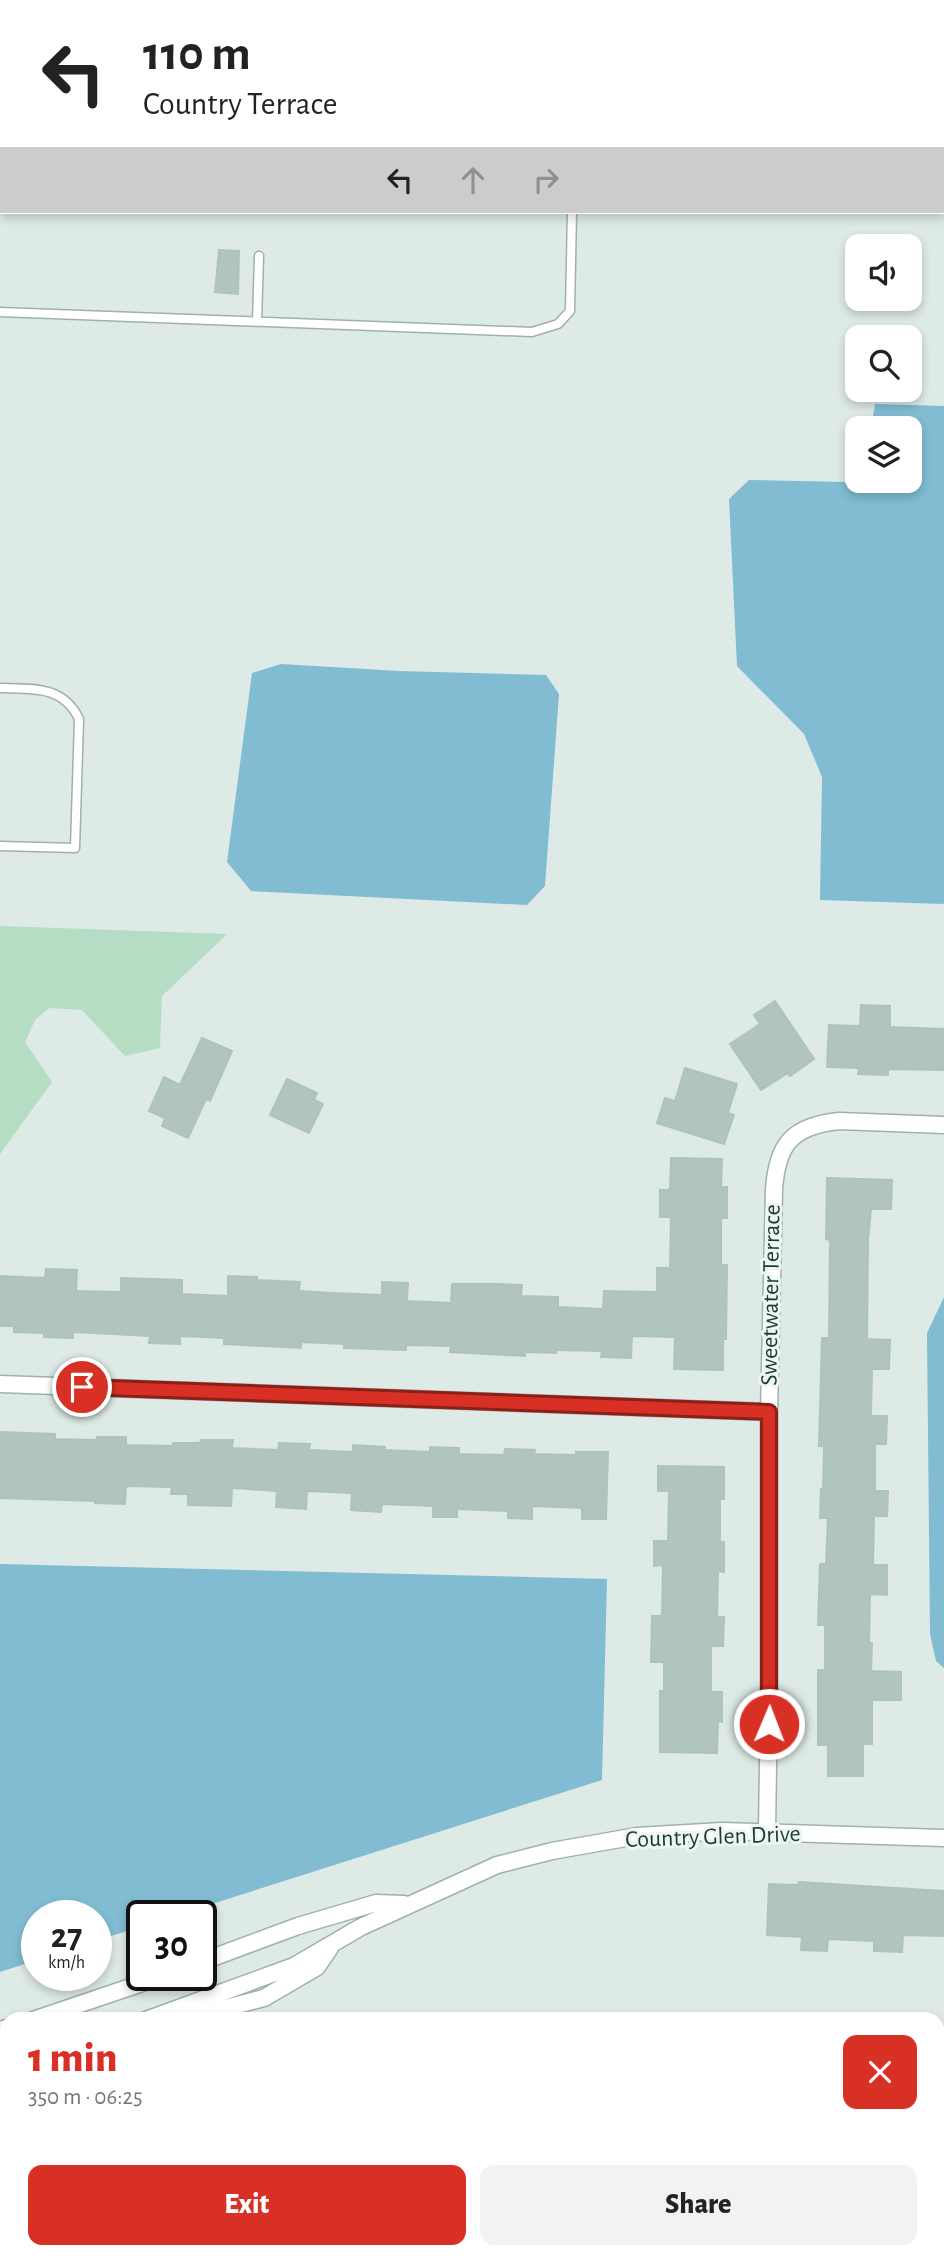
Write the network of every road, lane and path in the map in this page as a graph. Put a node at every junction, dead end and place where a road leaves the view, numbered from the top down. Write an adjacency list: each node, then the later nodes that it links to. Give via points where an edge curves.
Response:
1 (572, 214): 4 (lane, via 570,311 558,324 545,329)
2 (259, 256): 4 (lane)
3 (0, 312): 4 (lane)
4 (257, 322)
5 (0, 688): 6 (lane, via 41,689 62,697 73,705 79,719 75,848)
6 (0, 846)
7 (944, 1125): 9 (street, Sweetwater Terrace, via 821,1123 808,1127 782,1149 775,1170)
8 (0, 1384): 9 (street)
9 (769, 1412): 10 (street, Sweetwater Terrace)
10 (767, 1832): 11 (street, Country Glen Drive); 12 (street, Country Glen Drive, via 636,1836 552,1850 497,1865)
11 (944, 1838)
12 (410, 1905): 13 (street, Country Glen Drive, via 376,1903); 16 (street, Country Glen Drive, via 294,1966)
13 (217, 1956)
14 (126, 1989): 15 (street)
15 (57, 2012)
16 (166, 2012)

